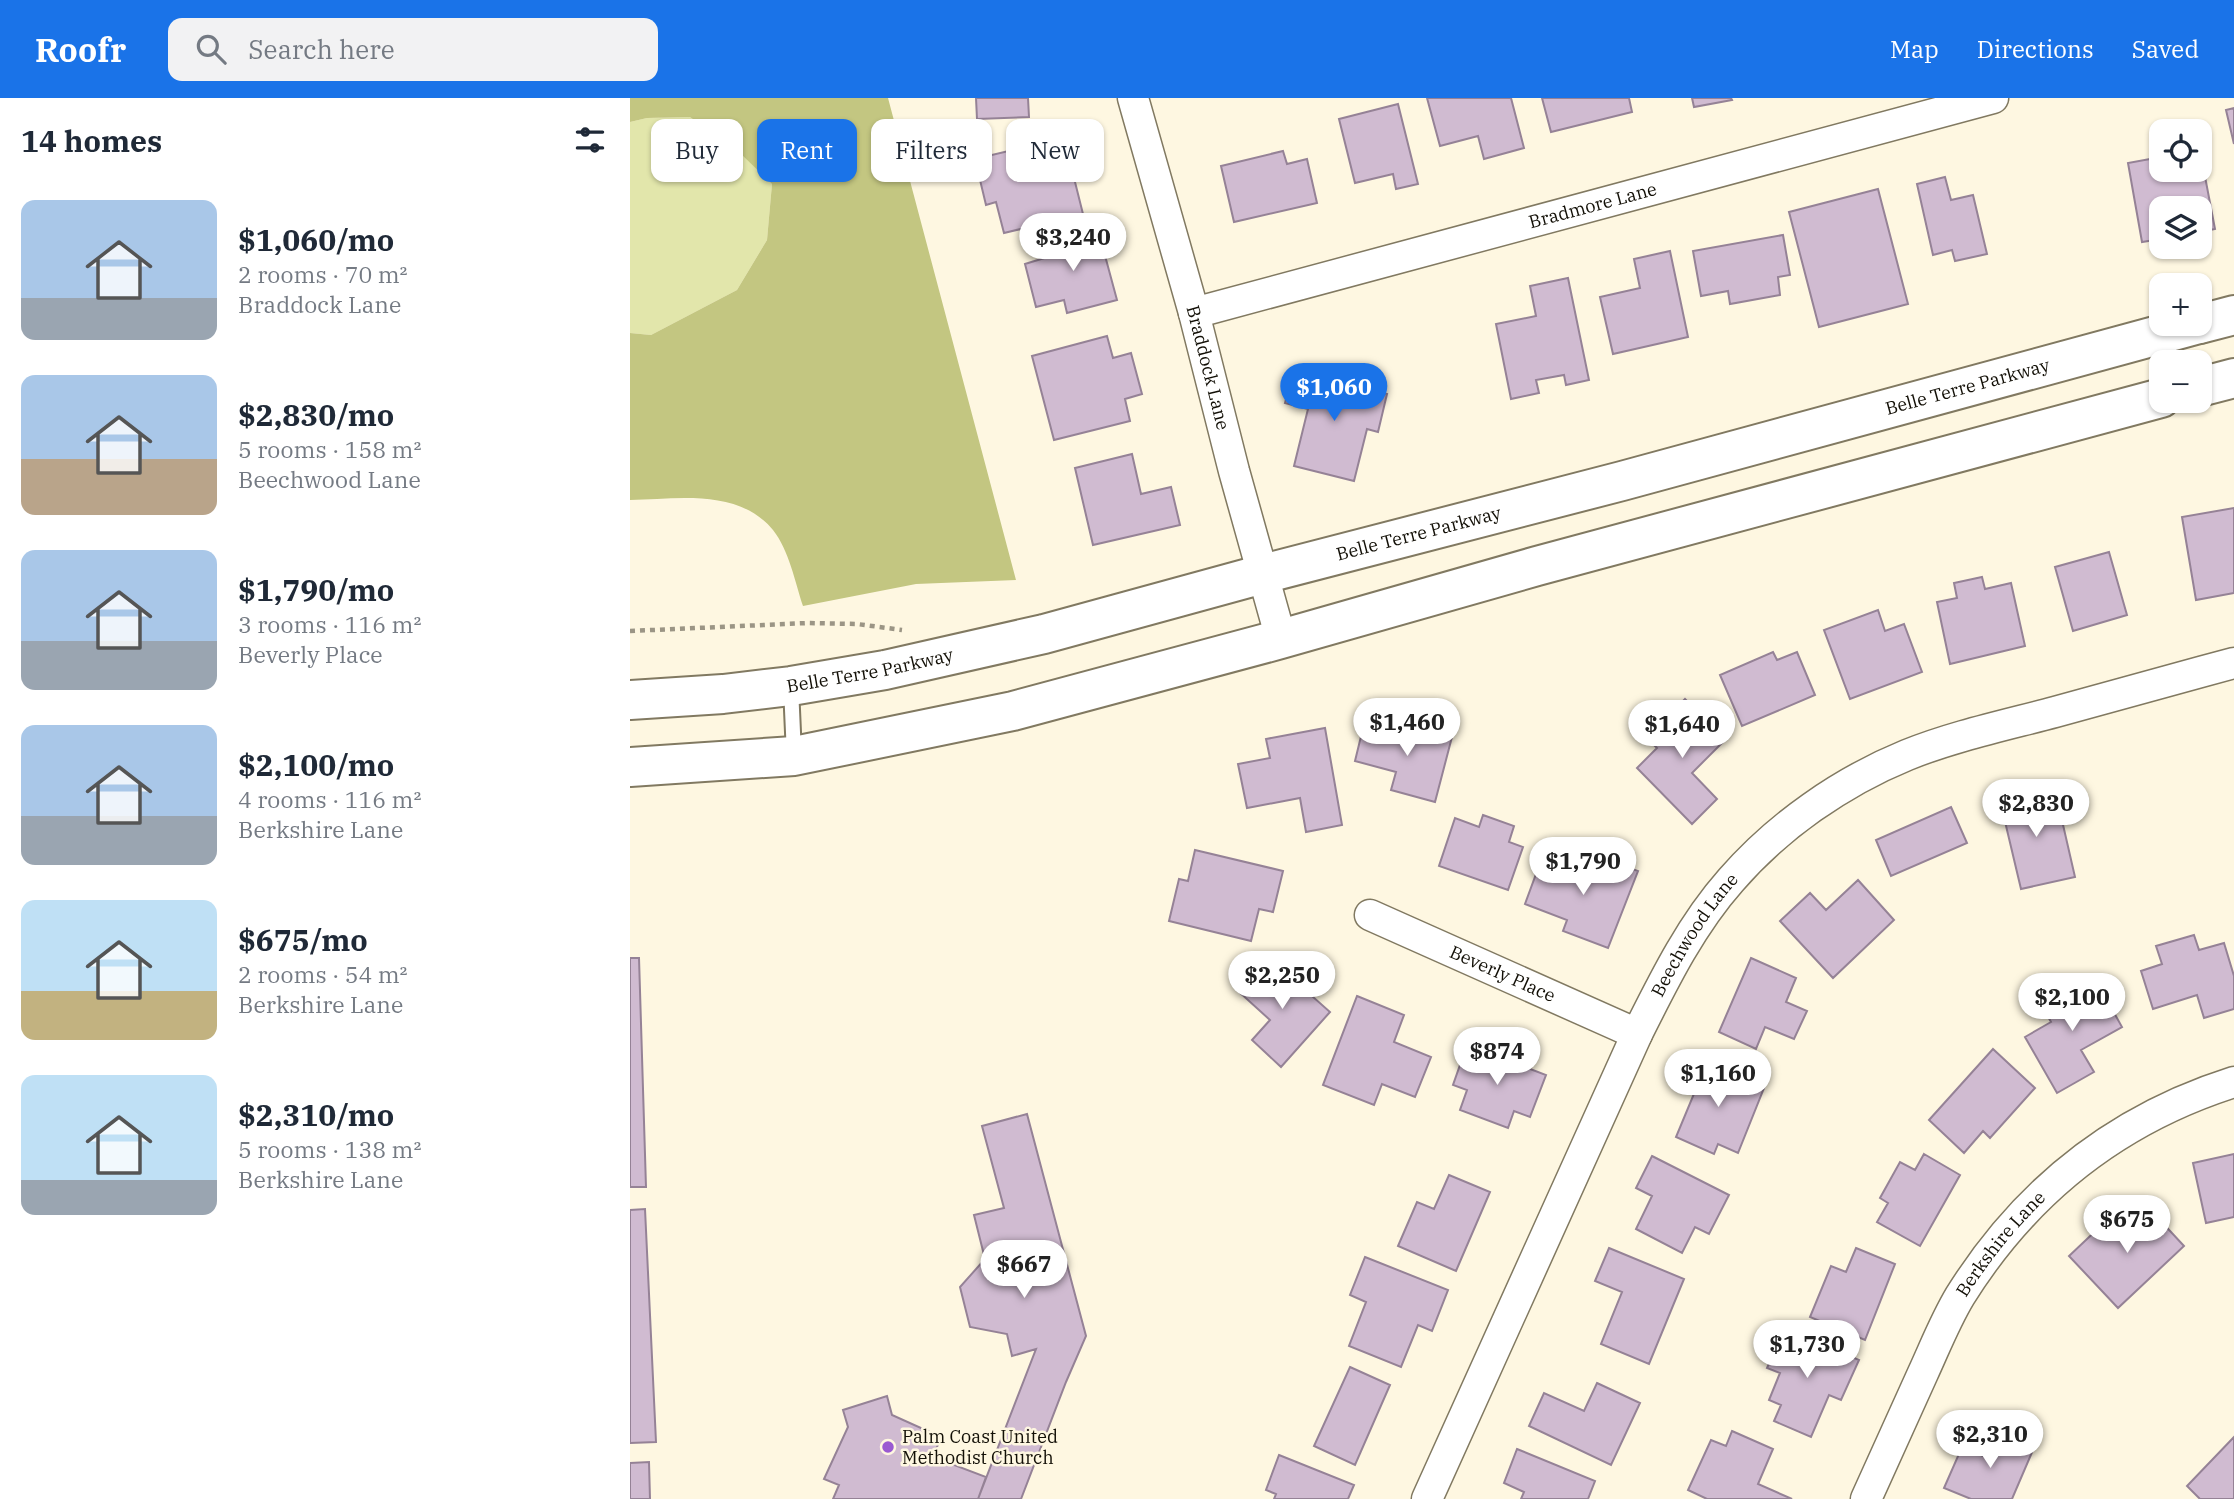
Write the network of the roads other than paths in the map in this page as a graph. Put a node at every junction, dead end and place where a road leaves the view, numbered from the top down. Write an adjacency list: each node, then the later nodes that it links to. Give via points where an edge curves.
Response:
1 (1133, 98): 3 (street, Braddock Lane)
2 (1993, 98): 3 (street, Bradmore Lane)
3 (1194, 313): 10 (street, Braddock Lane)
4 (2234, 314): 5 (main road, Belle Terre Parkway)
5 (2212, 320)
6 (2156, 336): 10 (main road, Belle Terre Parkway)
7 (2234, 378): 8 (main road)
8 (2212, 384)
9 (2149, 401): 11 (main road)
10 (1263, 574): 11 (street, Braddock Lane); 13 (main road, Belle Terre Parkway, via 1044,634)
11 (1281, 639): 15 (main road, via 1013,711)
12 (2234, 663): 18 (street, Beechwood Lane, via 1908,754 1822,800 1759,851 1709,906)
13 (791, 686): 14 (main road, Belle Terre Parkway); 15 (lane)
14 (639, 703)
15 (794, 755): 16 (main road)
16 (630, 768)
17 (1370, 915): 18 (street, Beverly Place)
18 (1637, 1034): 20 (street, Beechwood Lane)
19 (2234, 1082): 21 (street, Berkshire Lane, via 2173,1104 2109,1140 2051,1184 2020,1217 1959,1298)
20 (1427, 1499)
21 (1866, 1499)

